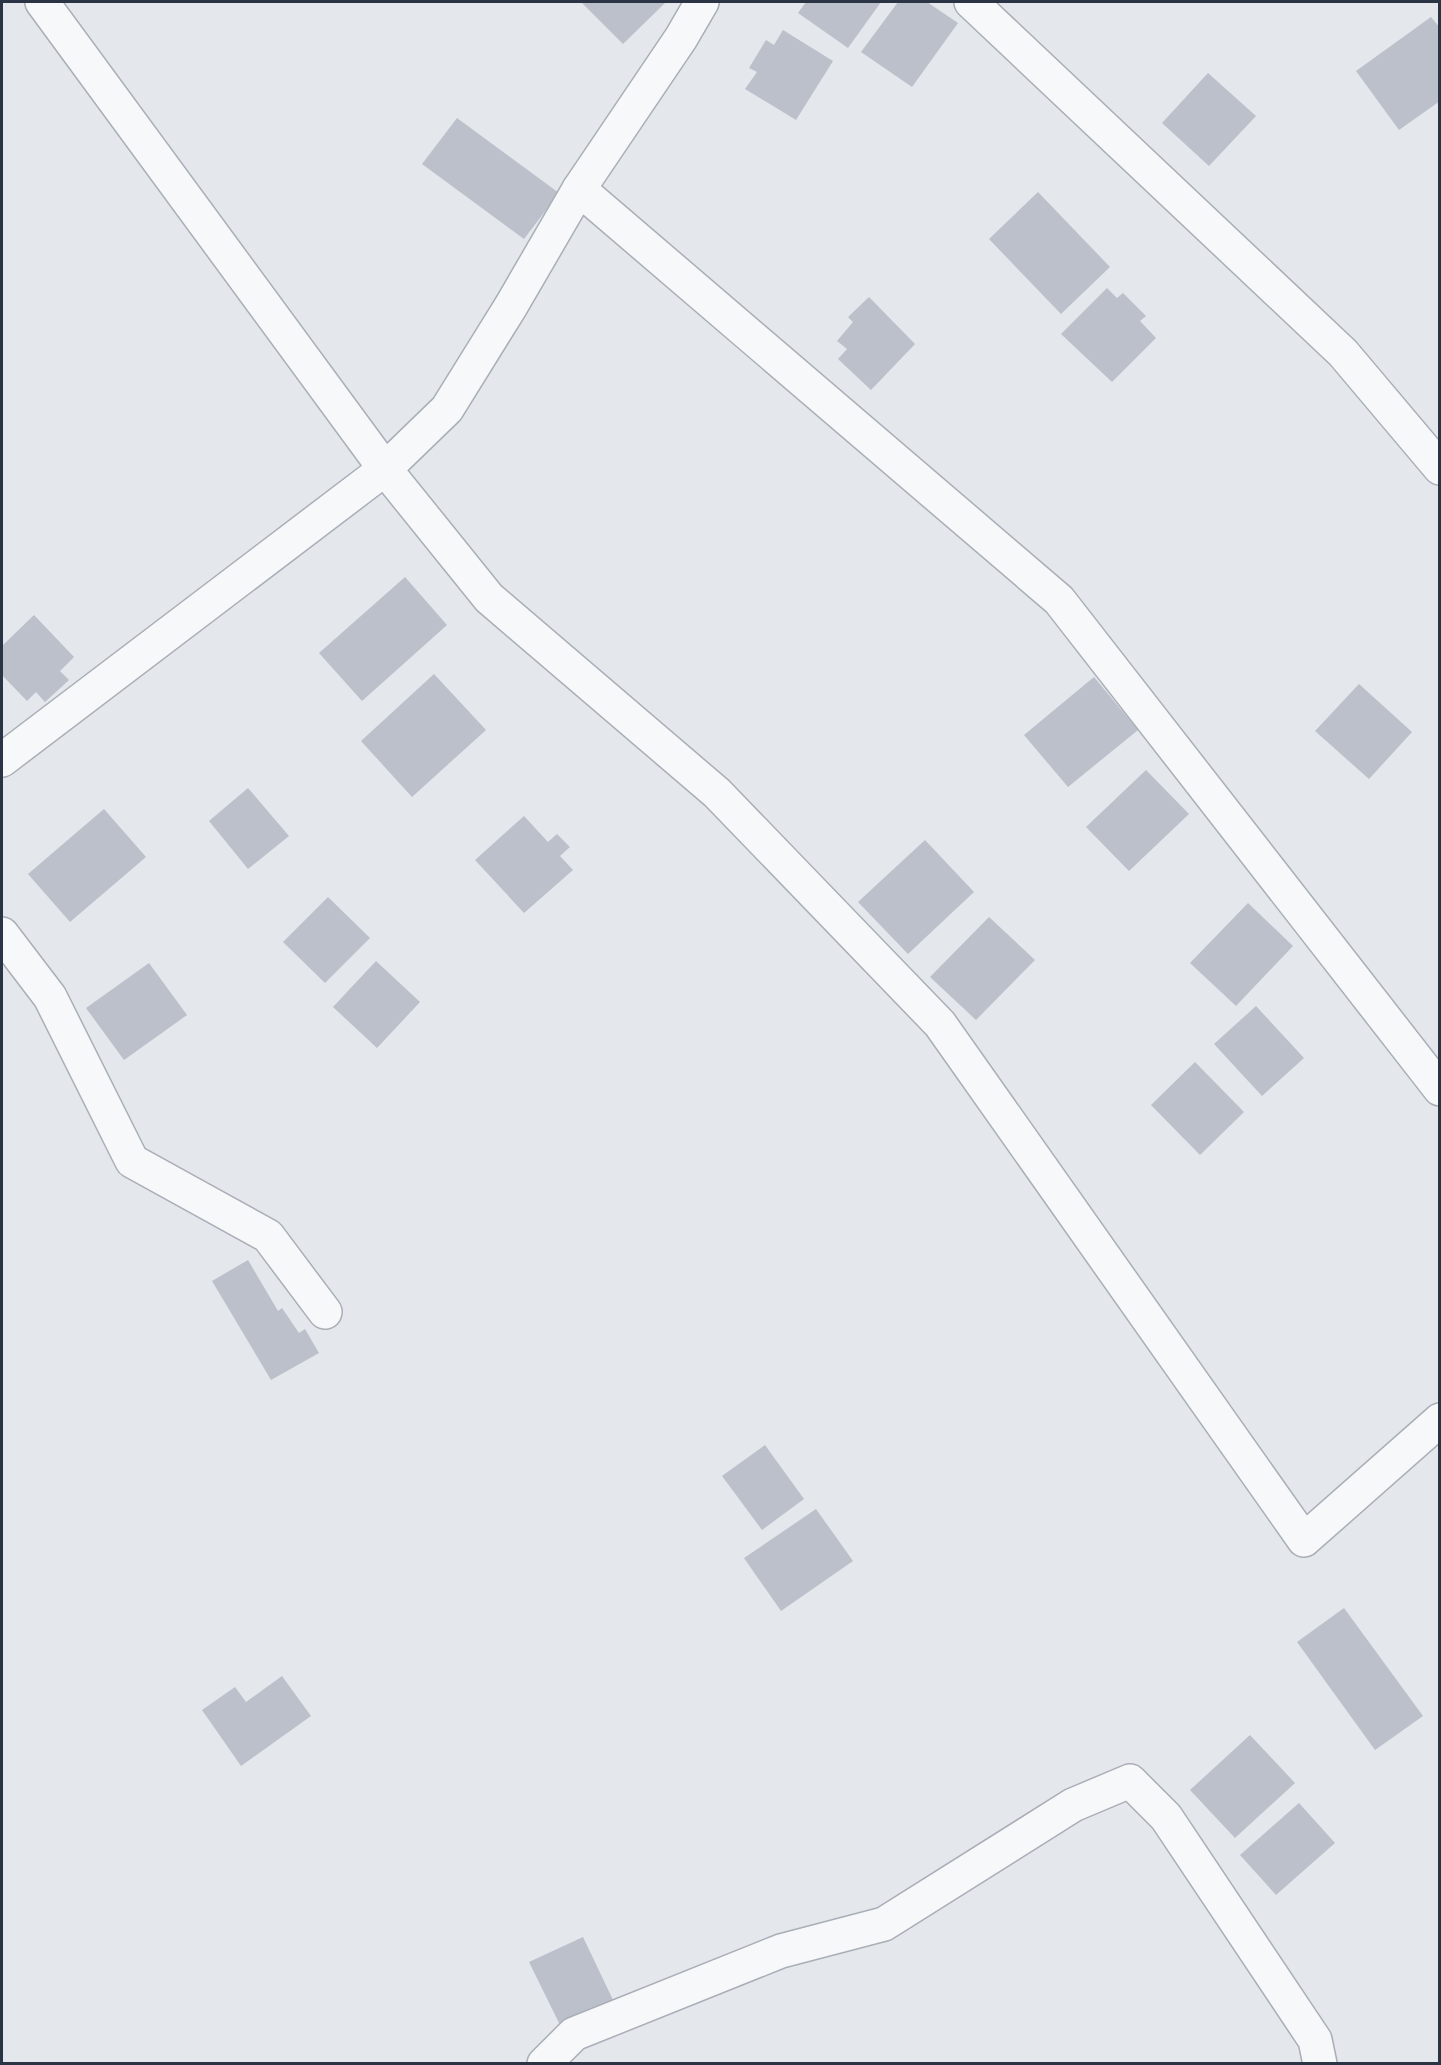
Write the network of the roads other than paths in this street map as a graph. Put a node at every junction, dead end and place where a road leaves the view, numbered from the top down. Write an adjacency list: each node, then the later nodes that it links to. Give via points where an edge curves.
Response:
1 (42, 2): 6 (street)
2 (702, 2): 4 (street)
3 (971, 2): 5 (street, via 1343,352)
4 (579, 189): 6 (street, via 447,409); 9 (street, via 1059,600)
5 (1440, 468)
6 (385, 469): 7 (street); 11 (street, via 489,598 717,793 940,1024 1304,1540)
7 (2, 760)
8 (2, 934): 10 (street, via 50,997 132,1161 268,1236)
9 (1440, 1089)
10 (325, 1312)
11 (1440, 1420)
12 (544, 2064): 13 (street, via 574,2034 781,1951 884,1924 1072,1805 1130,1781 1166,1817 1315,2040)
13 (1320, 2064)

